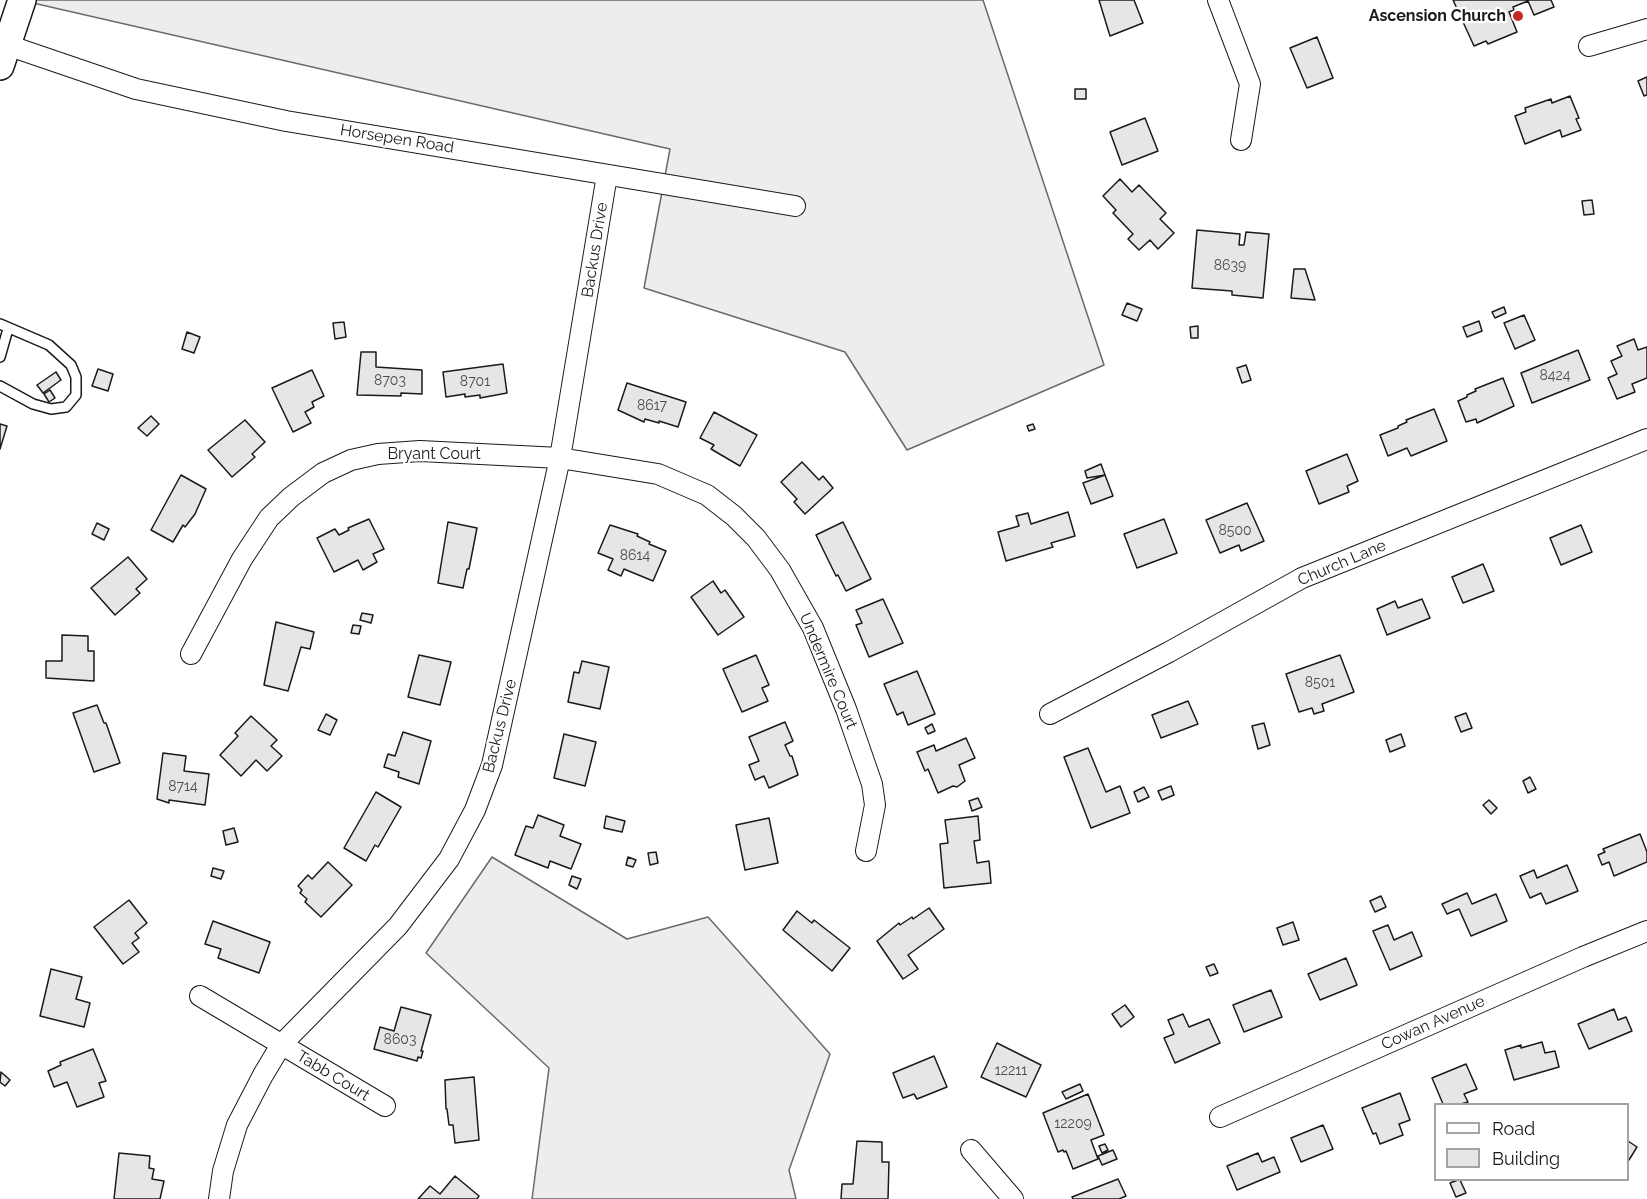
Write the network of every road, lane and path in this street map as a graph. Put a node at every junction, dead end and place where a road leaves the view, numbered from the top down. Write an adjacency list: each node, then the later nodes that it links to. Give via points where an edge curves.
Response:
1 (22, 0): 5 (street)
2 (1218, 0): 6 (street, via 1250,84)
3 (1647, 29): 4 (street)
4 (1589, 46)
5 (4, 55): 7 (street, Horsepen Road, via 286,122)
6 (1241, 140)
7 (607, 174): 8 (street, Horsepen Road); 13 (street, Backus Drive)
8 (795, 206)
9 (4, 326): 10 (lane); 11 (lane, via 49,345 71,365 76,395 66,407 51,409)
10 (0, 357)
11 (0, 386)
12 (1647, 439): 15 (street, Church Lane, via 1302,578)
13 (560, 458): 14 (street, Bryant Court, via 420,451 351,460 323,473 269,518); 16 (street, Undermire Court, via 658,474 682,483 707,495 756,538 780,570 813,628 846,709 876,805); 19 (street, Backus Drive, via 492,765 475,810 448,859 398,926)
14 (190, 654)
15 (1050, 714)
16 (866, 851)
17 (1647, 931): 21 (street, Cowan Avenue)
18 (200, 996): 19 (street, Tabb Court)
19 (281, 1045): 20 (street, Tabb Court); 23 (street, Backus Drive, via 237,1125)
20 (385, 1106)
21 (1220, 1117)
22 (971, 1150): 24 (street)
23 (219, 1199)
24 (1013, 1199)

